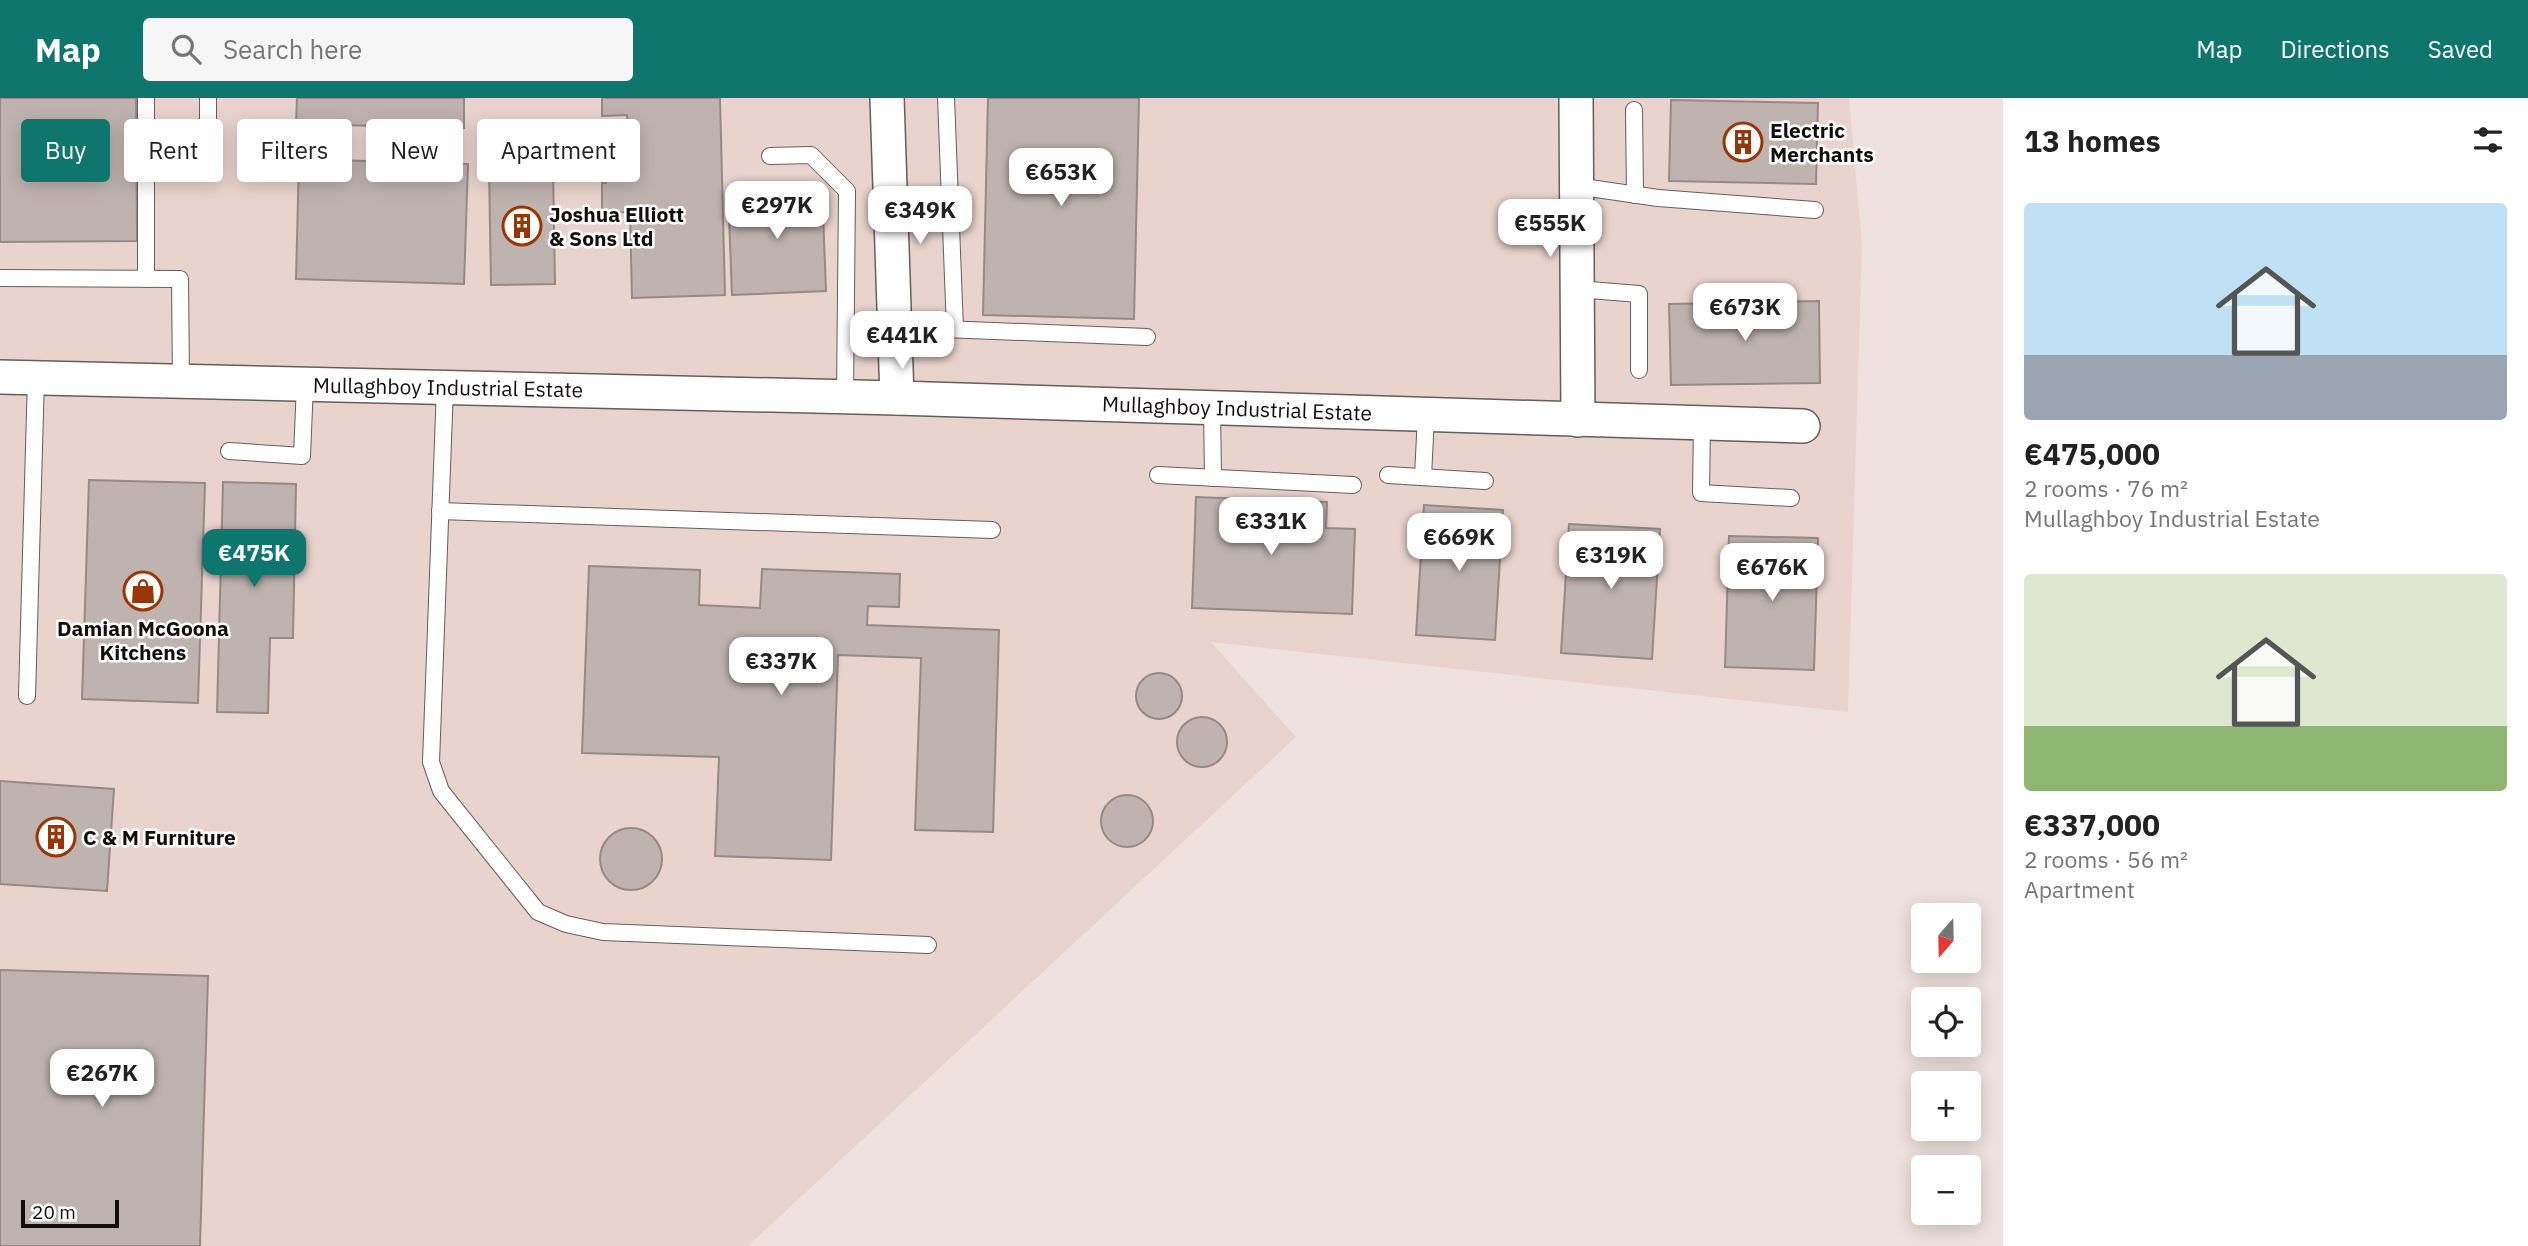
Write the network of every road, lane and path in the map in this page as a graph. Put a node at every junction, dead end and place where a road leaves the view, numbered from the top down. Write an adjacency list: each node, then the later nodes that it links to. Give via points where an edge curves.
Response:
1 (146, 98): 13 (lane)
2 (208, 98): 7 (lane)
3 (887, 98): 16 (street)
4 (946, 98): 15 (lane)
5 (1576, 98): 9 (street)
6 (1634, 110): 10 (lane)
7 (208, 118)
8 (770, 156): 24 (lane, via 811,155 847,191)
9 (1576, 186): 10 (lane); 14 (street)
10 (1635, 195): 11 (lane)
11 (1815, 210)
12 (0, 278): 13 (lane)
13 (146, 279): 21 (lane, via 180,279)
14 (1577, 289): 18 (lane, via 1639,294); 28 (street)
15 (955, 329): 16 (lane); 17 (lane)
16 (895, 333): 25 (street)
17 (1147, 337)
18 (1639, 370)
19 (0, 377): 20 (street, Mullaghboy Industrial Estate)
20 (36, 377): 21 (street, Mullaghboy Industrial Estate); 41 (lane)
21 (181, 381): 22 (street, Mullaghboy Industrial Estate)
22 (305, 384): 23 (street, Mullaghboy Industrial Estate); 31 (lane, via 302,456)
23 (445, 387): 24 (street, Mullaghboy Industrial Estate); 39 (lane)
24 (845, 397): 25 (street, Mullaghboy Industrial Estate)
25 (897, 398): 26 (street, Mullaghboy Industrial Estate)
26 (1212, 408): 27 (street, Mullaghboy Industrial Estate); 35 (lane)
27 (1426, 415): 28 (street, Mullaghboy Industrial Estate); 34 (lane)
28 (1578, 419): 29 (street, Mullaghboy Industrial Estate)
29 (1702, 424): 30 (street, Mullaghboy Industrial Estate); 38 (lane, via 1701,493)
30 (1802, 426)
31 (229, 451)
32 (1158, 475): 35 (lane)
33 (1388, 475): 34 (lane)
34 (1423, 477): 36 (lane)
35 (1213, 478): 37 (lane)
36 (1485, 481)
37 (1353, 485)
38 (1791, 498)
39 (440, 511): 40 (lane); 42 (lane, via 431,762 441,791 538,912 603,932)
40 (992, 530)
41 (27, 696)
42 (928, 945)

